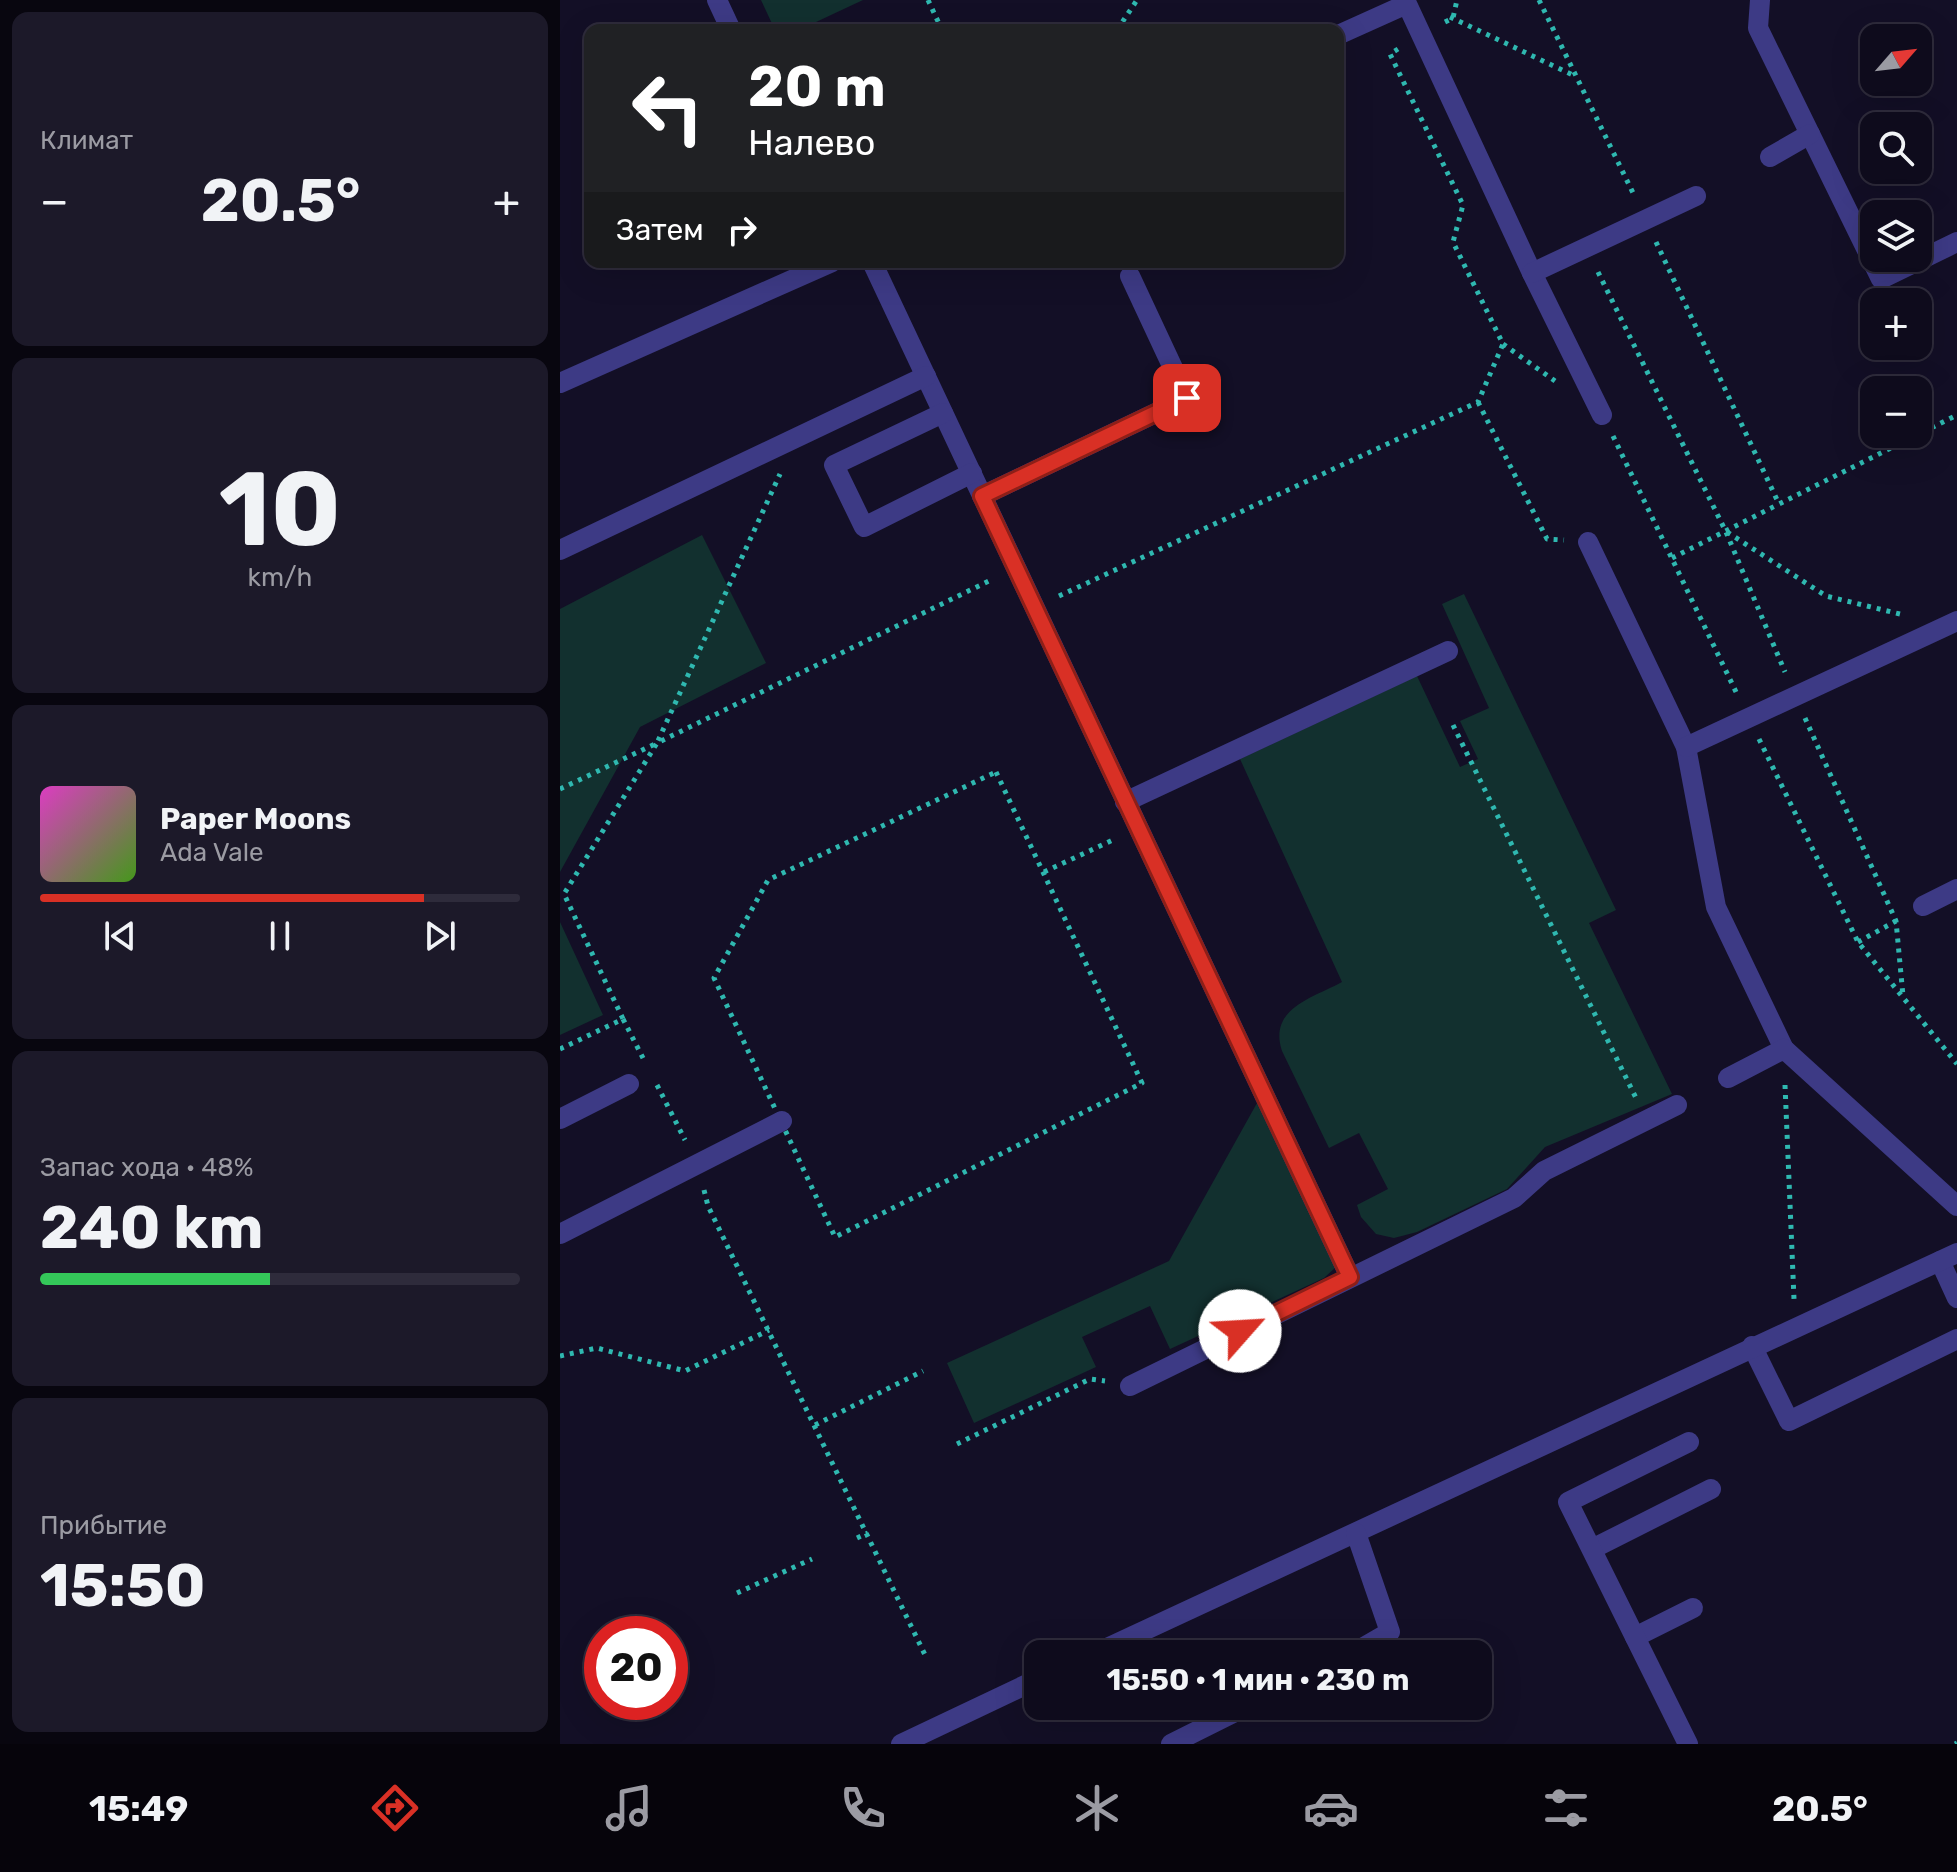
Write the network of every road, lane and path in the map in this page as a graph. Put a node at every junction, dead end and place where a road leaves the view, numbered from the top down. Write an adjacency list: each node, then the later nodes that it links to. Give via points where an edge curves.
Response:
1 (717, 0): 9 (lane)
2 (928, 0): 10 (path)
3 (1137, 0): 11 (path)
4 (1457, 0): 8 (path)
5 (1539, 0): 14 (path)
6 (1760, 0): 15 (lane, via 1758,28)
7 (1407, 4): 8 (path); 12 (lane); 13 (lane)
8 (1453, 18): 13 (path); 14 (path)
9 (728, 24)
10 (939, 24)
11 (1121, 24)
12 (1344, 32)
13 (1422, 35): 23 (lane); 27 (path, via 1390,54 1463,205 1453,242 1503,344)
14 (1576, 77): 18 (path)
15 (1810, 134): 16 (lane); 19 (lane, via 1881,279)
16 (1770, 157)
17 (1696, 196): 18 (lane)
18 (1646, 220): 20 (lane); 34 (path)
19 (1957, 242)
20 (1586, 248): 23 (lane); 35 (path)
21 (819, 268): 26 (lane)
22 (875, 268): 25 (lane)
23 (1532, 273): 29 (lane)
24 (1130, 276): 33 (lane, via 1187,398)
25 (926, 376): 28 (lane); 31 (lane)
26 (560, 383)
27 (1478, 402): 36 (path, via 1547,539); 40 (path)
28 (943, 413): 32 (lane); 32 (lane, via 834,465 864,527)
29 (1602, 415)
30 (1957, 415): 34 (path)
31 (797, 437): 37 (lane); 45 (path)
32 (972, 473): 33 (lane)
33 (982, 496): 39 (lane)
34 (1779, 504): 35 (path)
35 (1726, 532): 38 (path); 41 (path, via 1826,596); 43 (path)
36 (1588, 542): 46 (lane)
37 (560, 550)
38 (1672, 558)
39 (1016, 568): 45 (path); 48 (lane)
40 (1059, 596)
41 (1952, 624): 43 (lane)
42 (1448, 651): 48 (lane)
43 (1795, 696): 46 (lane); 53 (path)
44 (1453, 725): 63 (path)
45 (657, 743): 47 (path); 56 (path, via 564,894)
46 (1686, 747): 58 (lane, via 1716,907)
47 (560, 789)
48 (1125, 802): 49 (lane)
49 (1138, 828): 50 (path); 69 (lane)
50 (1044, 872): 64 (path, via 996,772 768,880 714,978); 64 (path, via 1142,1083 835,1237)
51 (1957, 889): 52 (lane)
52 (1923, 906): 53 (path)
53 (1896, 921): 54 (path); 55 (path)
54 (1858, 942)
55 (1903, 997)
56 (623, 1019): 57 (path); 65 (path)
57 (560, 1049)
58 (1784, 1049): 59 (lane); 66 (lane); 71 (path)
59 (1728, 1078)
60 (629, 1084): 62 (lane)
61 (1677, 1105): 63 (lane)
62 (560, 1119)
63 (1648, 1120): 69 (lane, via 1544,1171 1514,1198)
64 (782, 1121): 65 (lane)
65 (696, 1163): 67 (lane); 72 (path, via 708,1206)
66 (1957, 1206)
67 (560, 1234)
68 (1948, 1257): 70 (lane); 71 (lane)
69 (1350, 1277): 77 (lane)
70 (1957, 1298)
71 (1796, 1326): 74 (lane)
72 (769, 1330): 75 (path, via 685,1371 597,1348); 78 (path)
73 (1957, 1339): 74 (lane, via 1789,1421)
74 (1752, 1346): 83 (lane)
75 (560, 1356)
76 (923, 1371): 78 (path)
77 (1130, 1386): 80 (path, via 1090,1379)
78 (815, 1425): 82 (path)
79 (1689, 1442): 85 (lane, via 1568,1502)
80 (957, 1444)
81 (1711, 1489): 85 (lane)
82 (868, 1533): 84 (path); 92 (path)
83 (1356, 1533): 90 (lane); 91 (lane, via 1390,1632)
84 (857, 1538)
85 (1592, 1549): 89 (lane)
86 (812, 1559): 87 (path)
87 (737, 1593)
88 (1693, 1608): 89 (lane)
89 (1635, 1637): 97 (lane)
90 (1124, 1640)
91 (1376, 1640)
92 (927, 1659)
93 (1024, 1686): 95 (lane)
94 (1219, 1720): 96 (lane)
95 (901, 1744)
96 (1171, 1744)
97 (1688, 1744)

